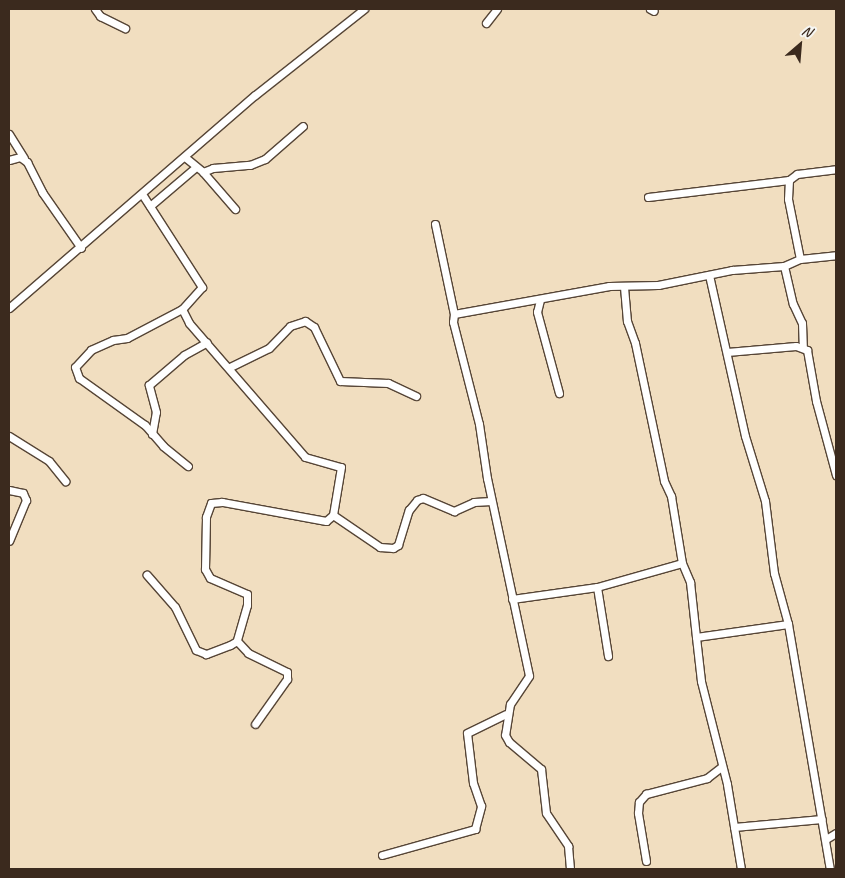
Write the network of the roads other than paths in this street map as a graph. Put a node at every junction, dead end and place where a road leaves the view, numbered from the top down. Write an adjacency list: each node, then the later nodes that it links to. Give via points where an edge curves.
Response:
1 (95, 9): 5 (street, via 100,16)
2 (364, 9): 9 (street, via 255,95)
3 (497, 9): 4 (street)
4 (486, 23)
5 (125, 28)
6 (303, 126): 13 (street, via 265,159 250,165)
7 (9, 134): 8 (street)
8 (24, 158): 10 (street); 20 (street, via 42,192)
9 (186, 158): 11 (street); 15 (street)
10 (9, 160)
11 (196, 167): 13 (street); 17 (street)
12 (836, 168): 14 (street, via 797,174)
13 (203, 172): 18 (street)
14 (789, 180): 16 (street); 22 (street, via 788,199)
15 (142, 194): 17 (street); 20 (street)
16 (648, 197)
17 (150, 206): 28 (street, via 202,287)
18 (235, 209)
19 (435, 224): 29 (street)
20 (81, 248): 27 (street, via 72,252)
21 (836, 255): 22 (street)
22 (800, 259): 23 (street)
23 (784, 266): 24 (street); 31 (street, via 793,304 802,323)
24 (710, 274): 25 (street, via 658,285); 32 (street)
25 (624, 287): 26 (street, via 609,286); 45 (street, via 627,321 635,343 664,482 671,496)
26 (540, 300): 29 (street); 34 (street, via 538,312)
27 (9, 308)
28 (182, 309): 30 (street, via 189,323); 36 (street, via 127,338 113,340 91,350 75,367 79,378 145,425)
29 (454, 314): 42 (street, via 455,331 480,424)
30 (207, 342): 33 (street); 36 (street, via 184,355 149,385 156,412)
31 (803, 348): 32 (street); 39 (street, via 807,350 816,400)
32 (727, 352): 49 (street, via 745,436 765,501 774,574)
33 (230, 367): 35 (street, via 265,351 290,326 305,321 314,327 340,381 388,383); 43 (street, via 305,457 341,467)
34 (559, 393)
35 (416, 396)
36 (152, 434): 38 (street)
37 (9, 436): 40 (street, via 49,461)
38 (188, 466)
39 (836, 475)
40 (65, 481)
41 (9, 490): 44 (street, via 23,493 26,500)
42 (491, 502): 43 (street, via 474,502 454,511 423,498 418,500 409,510 398,545 386,549); 48 (street)
43 (333, 515): 51 (street, via 326,521 315,520 222,502 211,503 206,517 205,569 210,578 247,594 247,606)
44 (9, 541)
45 (682, 563): 47 (street); 50 (street, via 690,582)
46 (147, 575): 51 (street, via 175,607 196,650 206,654)
47 (597, 587): 48 (street); 52 (street)
48 (512, 599): 53 (street, via 529,676)
49 (788, 624): 50 (street); 56 (street)
50 (696, 637): 55 (street, via 701,681)
51 (237, 640): 54 (street, via 248,653 287,672 287,679)
52 (608, 656)
53 (506, 714): 60 (street, via 467,733 473,782 481,806 475,829); 62 (street, via 505,735 509,742 542,769 546,813 568,846)
54 (255, 724)
55 (721, 767): 57 (street); 61 (street, via 707,778 646,794 639,802)
56 (822, 819): 57 (street); 59 (street)
57 (734, 827): 63 (street)
58 (836, 833): 59 (street)
59 (826, 839): 64 (street)
60 (382, 855)
61 (646, 861)
62 (570, 869)
63 (741, 869)
64 (830, 869)

